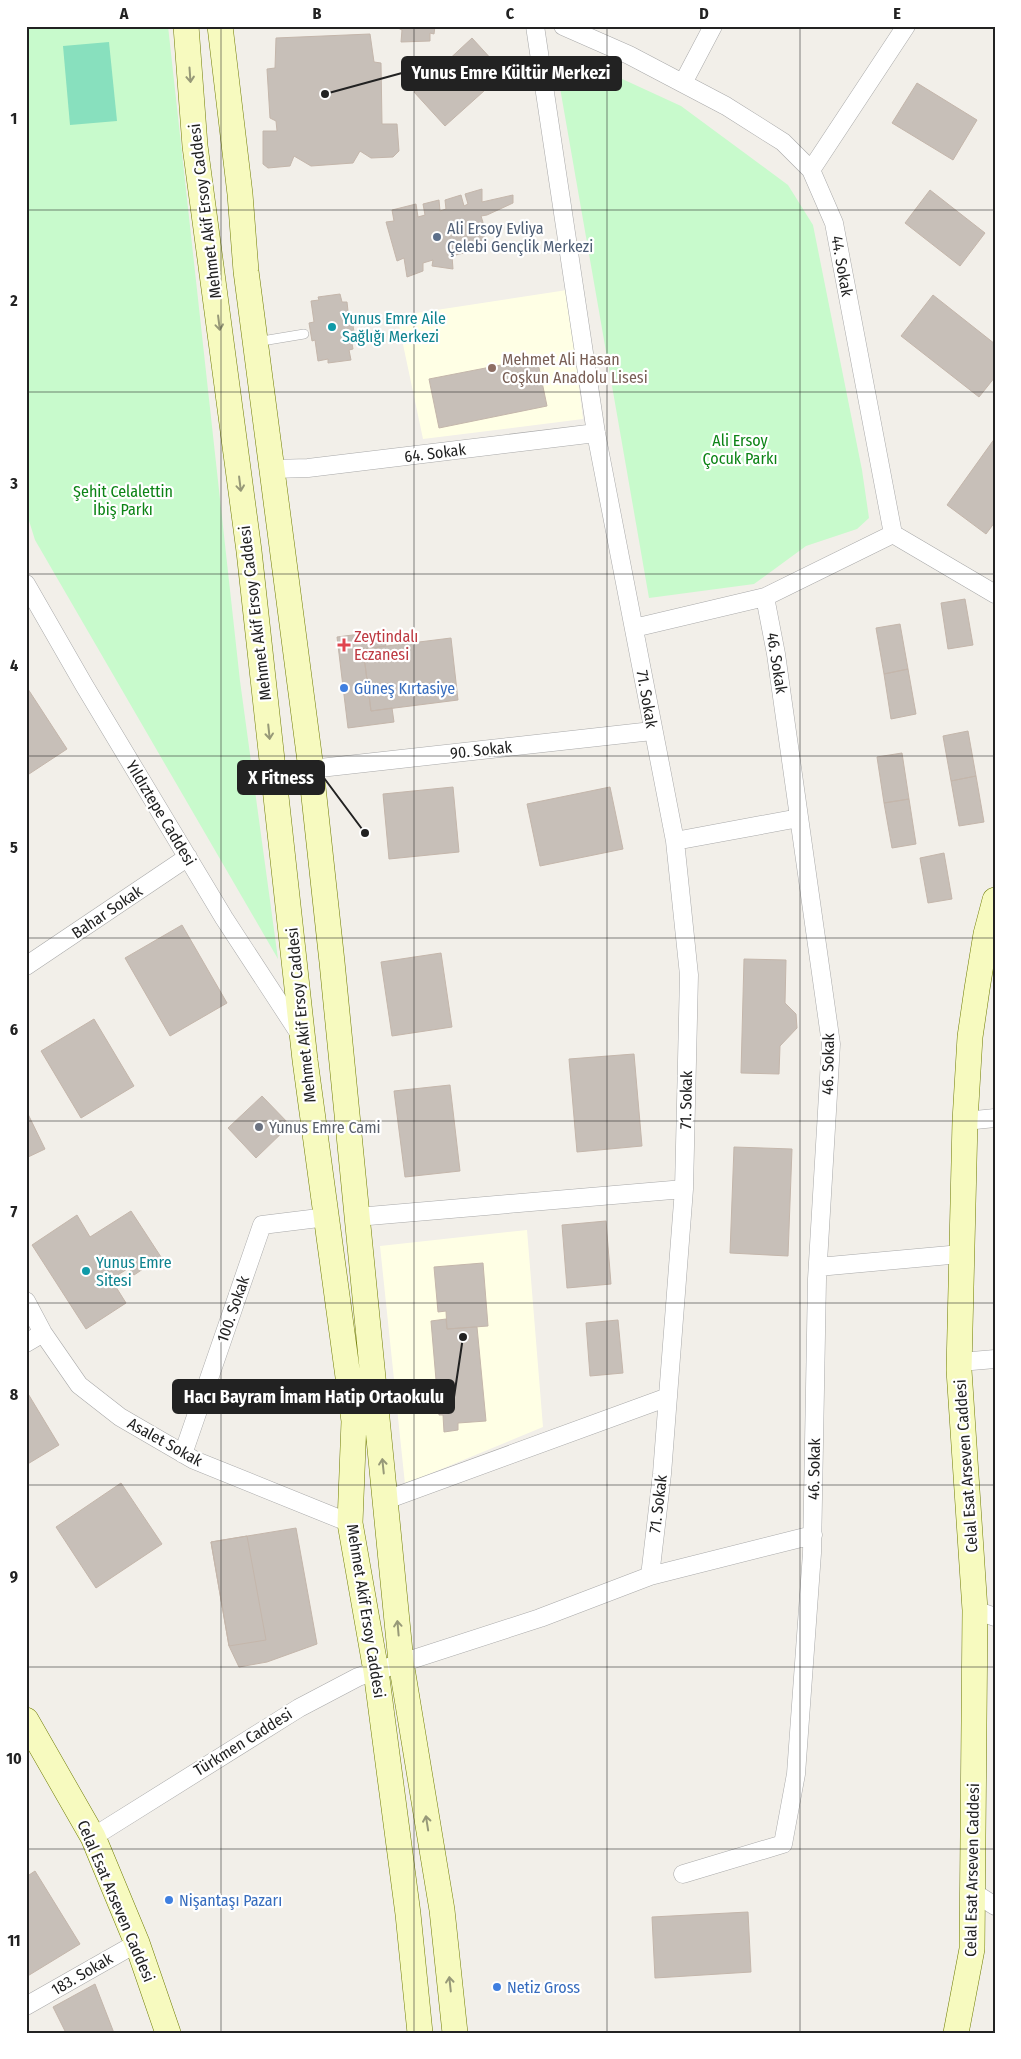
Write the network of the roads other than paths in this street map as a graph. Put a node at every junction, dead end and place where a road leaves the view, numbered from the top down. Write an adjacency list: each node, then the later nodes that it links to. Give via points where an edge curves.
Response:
1 (186, 26): 25 (main road, Mehmet Akif Ersoy Caddesi, one-way to 25, via 195,146 249,551)
2 (220, 26): 10 (main road, Mehmet Akif Ersoy Caddesi)
3 (535, 26): 11 (street, 71. Sokak)
4 (563, 26): 7 (street, 44. Sokak)
5 (714, 26): 7 (street)
6 (906, 26): 8 (street)
7 (683, 83): 8 (street, 44. Sokak, via 783,142)
8 (811, 170): 13 (street, 44. Sokak, via 834,223)
9 (304, 334): 10 (lane)
10 (256, 342): 12 (main road, Mehmet Akif Ersoy Caddesi)
11 (596, 433): 12 (street, 64. Sokak, via 308,468); 17 (street, 71. Sokak)
12 (273, 469): 19 (main road, Mehmet Akif Ersoy Caddesi)
13 (893, 534): 15 (street); 16 (street)
14 (26, 584): 22 (street, Yıldıztepe Caddesi)
15 (992, 586)
16 (765, 597): 17 (street); 20 (street, 46. Sokak)
17 (634, 628): 18 (street, 71. Sokak)
18 (652, 731): 19 (street, 90. Sokak); 21 (street, 71. Sokak)
19 (311, 769): 30 (main road, Mehmet Akif Ersoy Caddesi)
20 (799, 818): 21 (street); 32 (street, 46. Sokak, via 831,1044)
21 (675, 841): 28 (street, 71. Sokak, via 689,975)
22 (188, 858): 24 (street, Bahar Sokak); 25 (street, Yıldıztepe Caddesi)
23 (995, 900): 27 (main road, Celal Esat Arseven Caddesi, via 976,999)
24 (26, 966)
25 (302, 1039): 29 (main road, Mehmet Akif Ersoy Caddesi)
26 (995, 1118): 27 (street)
27 (965, 1121): 31 (main road, Celal Esat Arseven Caddesi)
28 (684, 1189): 30 (street); 38 (street, 71. Sokak)
29 (327, 1217): 39 (street, 100. Sokak, via 262,1225); 41 (main road, Mehmet Akif Ersoy Caddesi, via 354,1421)
30 (357, 1217): 40 (main road, Mehmet Akif Ersoy Caddesi, one-way to 30)
31 (961, 1254): 32 (street); 37 (main road, Celal Esat Arseven Caddesi)
32 (818, 1268): 42 (street, 46. Sokak)
33 (26, 1301): 34 (street, Asalet Sokak)
34 (43, 1332): 35 (street); 39 (street, Asalet Sokak, via 79,1384 120,1418)
35 (26, 1342)
36 (995, 1359): 37 (street)
37 (960, 1362): 44 (main road, Celal Esat Arseven Caddesi)
38 (668, 1397): 40 (street); 43 (street, 71. Sokak)
39 (183, 1454): 41 (street, Asalet Sokak)
40 (386, 1500): 45 (main road, Mehmet Akif Ersoy Caddesi, one-way to 40)
41 (350, 1522): 46 (main road, Mehmet Akif Ersoy Caddesi)
42 (813, 1536): 43 (street, Türkmen Caddesi); 49 (street, 46. Sokak, via 796,1774 783,1844)
43 (650, 1576): 45 (street, Türkmen Caddesi, via 540,1618)
44 (985, 1614): 50 (main road, Celal Esat Arseven Caddesi)
45 (401, 1662): 46 (street, Türkmen Caddesi); 56 (main road, Mehmet Akif Ersoy Caddesi, one-way to 45, via 442,1910)
46 (376, 1671): 48 (street, Türkmen Caddesi, via 299,1708); 55 (main road, Mehmet Akif Ersoy Caddesi)
47 (27, 1723): 48 (main road, Celal Esat Arseven Caddesi)
48 (93, 1837): 52 (main road, Celal Esat Arseven Caddesi)
49 (683, 1874)
50 (973, 1892): 51 (street); 57 (main road, Celal Esat Arseven Caddesi, via 972,1949)
51 (995, 1906)
52 (137, 1943): 53 (street, 183. Sokak); 54 (main road, Celal Esat Arseven Caddesi)
53 (26, 2006)
54 (168, 2033)
55 (420, 2033)
56 (455, 2033)
57 (956, 2033)

